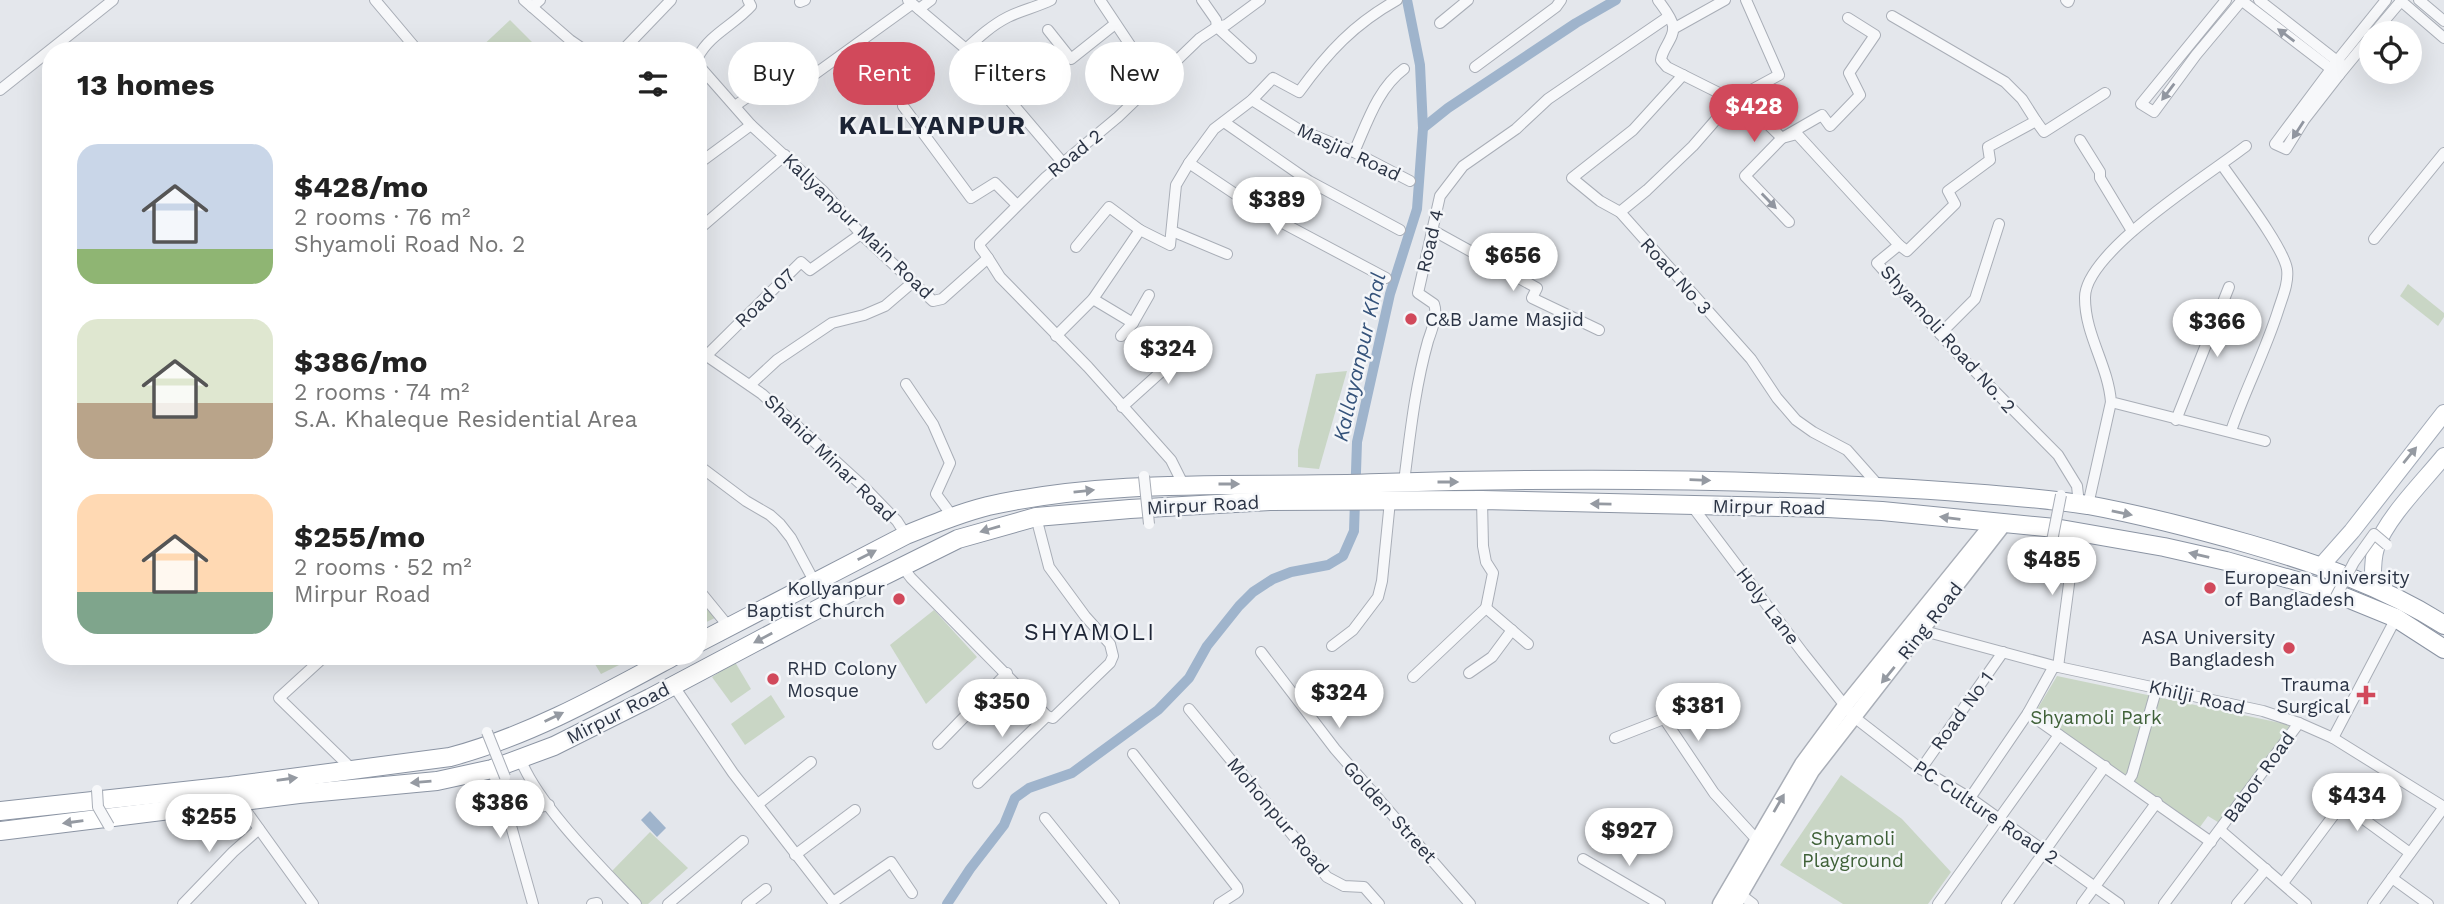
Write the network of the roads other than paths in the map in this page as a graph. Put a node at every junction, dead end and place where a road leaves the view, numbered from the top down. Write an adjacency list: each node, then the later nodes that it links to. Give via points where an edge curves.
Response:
1 (113, 0): 35 (street)
2 (375, 0): 36 (street)
3 (671, 0): 38 (street)
4 (748, 0): 44 (street, via 751,6 715,35)
5 (931, 0): 23 (street)
6 (1051, 0): 40 (street, via 1008,16)
7 (1100, 0): 30 (street)
8 (1202, 0): 31 (street)
9 (1260, 0): 31 (street, Road 2)
10 (1397, 0): 56 (street, via 1348,34 1299,92 1273,78)
11 (1468, 0): 29 (street)
12 (1561, 0): 49 (street)
13 (1658, 0): 25 (street)
14 (1725, 0): 32 (street)
15 (1746, 0): 57 (street, via 1779,75)
16 (2226, 0): 42 (street)
17 (2242, 0): 46 (street); 50 (street, one-way to 17)
18 (2259, 0): 50 (street)
19 (2386, 0): 50 (street)
20 (2401, 0): 27 (street); 34 (street)
21 (2419, 0): 28 (street)
22 (532, 2): 37 (street)
23 (913, 4): 39 (street); 60 (street, via 815,74 808,59 796,62)
24 (1892, 16): 62 (street, via 2005,82)
25 (1668, 17): 32 (street); 83 (street, Road 4, via 1548,99 1516,129 1463,166 1440,197)
26 (1848, 18): 65 (street, via 1875,36 1849,73 1860,95 1830,126 1822,115)
27 (2384, 21)
28 (2444, 21)
29 (1440, 23)
30 (1115, 24): 33 (street, via 1071,59); 41 (street)
31 (1217, 27): 45 (street, Road 2); 48 (street)
32 (1673, 29): 53 (street, Shyamoli Road No. 2, via 1661,60)
33 (1048, 30)
34 (2444, 38)
35 (60, 42)
36 (410, 42)
37 (573, 42)
38 (631, 42)
39 (958, 42)
40 (974, 42)
41 (1127, 42)
42 (2186, 48): 46 (street); 46 (street, one-way to 42, via 2154,112 2141,104)
43 (2359, 48): 50 (street)
44 (707, 50)
45 (1184, 54)
46 (2196, 55)
47 (42, 57): 54 (street)
48 (1251, 58)
49 (1475, 66)
50 (2338, 68): 50 (street, one-way to 50, via 2286,149 2275,144)
51 (1404, 69): 68 (street, via 1382,93)
52 (707, 73): 60 (street, Kallyanpur Main Road)
53 (1683, 75): 57 (street, Shyamoli Road No. 2); 77 (street, Road No 3, via 1633,130 1572,178)
54 (0, 90)
55 (2105, 93): 62 (street, via 2044,132)
56 (1252, 100): 63 (street); 68 (street, Masjid Road, via 1298,129)
57 (1733, 100): 65 (street, Shyamoli Road No. 2, via 1748,105); 77 (street, via 1693,146)
58 (1014, 105): 72 (street)
59 (1130, 105): 72 (street, Road 2)
60 (735, 106): 64 (street, Kallyanpur Main Road)
61 (903, 106): 76 (street, via 971,198 995,183)
62 (2036, 121): 88 (street, via 1988,147 1990,160 1948,191 1955,204 1907,251)
63 (1224, 122): 73 (street); 82 (street, via 1309,181)
64 (751, 125): 70 (street, Kallyanpur Main Road); 71 (street)
65 (1782, 138): 79 (street, one-way to 79, via 1745,176); 88 (street, Shyamoli Road No. 2, via 1797,134)
66 (2080, 140): 84 (street)
67 (2246, 146): 74 (street)
68 (1354, 152): 75 (street, Masjid Road)
69 (2444, 153): 87 (street)
70 (785, 155): 78 (street); 86 (street, Kallyanpur Main Road)
71 (707, 157)
72 (1063, 163): 76 (street, Road 2)
73 (1189, 163): 85 (street, via 1176,185); 92 (street, via 1262,212)
74 (2222, 164): 84 (street); 111 (street, via 2287,268 2286,286 2267,344)
75 (1410, 181)
76 (1017, 205): 91 (street, Road 2, via 980,243)
77 (1620, 212): 120 (street, Road No 3, via 1751,359 1796,420 1847,450)
78 (707, 222)
79 (1789, 222)
80 (1998, 224): 99 (street, via 1975,299)
81 (1140, 229): 85 (street, via 1170,245); 89 (street, via 1109,207); 96 (street)
82 (1400, 230)
83 (1434, 231): 98 (street, via 1537,288 1532,298); 118 (street, Road 4, via 1418,293 1434,303 1435,318 1415,397)
84 (2132, 231): 107 (street, via 2086,285 2087,326 2109,384)
85 (1172, 233): 90 (street)
86 (861, 234): 93 (street, Kallyanpur Main Road); 103 (street, Road 07, via 810,270 802,262)
87 (2374, 239)
88 (1899, 245): 99 (street, Shyamoli Road No. 2, via 1877,263)
89 (1076, 247)
90 (1227, 254)
91 (988, 258): 93 (street, Kallyanpur Main Road, via 937,302); 100 (street)
92 (1386, 278)
93 (913, 282): 106 (street, Shahid Minar Road, via 885,306 832,323 777,360)
94 (2229, 287): 110 (street)
95 (1149, 295): 97 (street)
96 (1094, 299): 97 (street); 100 (street)
97 (1133, 323): 101 (street)
98 (1599, 330)
99 (1940, 334): 128 (street, Shyamoli Road No. 2, via 2043,438 2077,486)
100 (1056, 336): 108 (street)
101 (1121, 336)
102 (1193, 342): 108 (street)
103 (707, 348)
104 (707, 356): 106 (street, Shahid Minar Road)
105 (906, 384): 130 (street, via 933,424 950,463 936,494)
106 (750, 385): 136 (street, Shahid Minar Road, via 865,488)
107 (2111, 402): 110 (street); 128 (street)
108 (1122, 407): 119 (street, via 1171,460)
109 (2444, 414): 122 (main road, one-way to 109)
110 (2176, 419): 111 (street)
111 (2231, 431): 112 (street)
112 (2265, 441)
113 (2444, 456): 129 (main road)
114 (707, 472): 140 (street, via 780,524)
115 (1144, 476): 132 (street, bridge)
116 (1673, 479): 117 (highway, Mirpur Road); 120 (highway, Mirpur Road, one-way to 120); 127 (highway)
117 (1642, 480): 118 (highway, Mirpur Road, one-way to 117); 126 (highway)
118 (1404, 482): 123 (highway, Mirpur Road)
119 (1183, 484): 121 (highway, Mirpur Road, one-way to 121); 130 (highway, Mirpur Road, one-way to 119, via 1066,493)
120 (1879, 486): 128 (highway, Mirpur Road)
121 (1333, 493): 123 (highway, Mirpur Road); 131 (highway, Mirpur Road, via 1270,502)
122 (2380, 493): 129 (main road); 139 (main road)
123 (1382, 495): 125 (highway, Mirpur Road); 152 (street, via 1378,597 1353,630)
124 (2061, 495): 135 (street, bridge)
125 (1482, 500): 126 (highway, Mirpur Road, one-way to 125); 144 (street, via 1483,546 1493,573)
126 (1643, 505): 127 (highway, Mirpur Road)
127 (1683, 505): 133 (highway, Mirpur Road, one-way to 127, via 1882,511); 165 (street, Holy Lane)
128 (2083, 505): 139 (highway, Mirpur Road, one-way to 139, via 2194,528)
129 (2401, 509): 141 (main road, via 2379,541)
130 (953, 517): 136 (highway, Mirpur Road)
131 (1036, 517): 138 (highway, Mirpur Road, one-way to 138, via 958,539); 167 (street, via 1049,566 1113,650 1110,663 1054,717)
132 (1149, 524)
133 (1998, 524): 135 (highway, Mirpur Road); 149 (main road, Ring Road); 165 (main road, Ring Road)
134 (2076, 531): 135 (highway, Mirpur Road); 145 (highway, Mirpur Road, one-way to 134, via 2325,589 2226,561); 158 (street)
135 (2054, 534)
136 (906, 535): 140 (highway, Mirpur Road, one-way to 136)
137 (2387, 545): 143 (street, bridge, via 2374,534)
138 (902, 566): 159 (street); 162 (highway, Mirpur Road, one-way to 162)
139 (2321, 566): 141 (highway, Mirpur Road)
140 (814, 581): 147 (highway, Mirpur Road)
141 (2373, 586): 146 (highway, Mirpur Road)
142 (707, 600): 147 (street)
143 (2331, 606)
144 (1486, 608): 148 (street); 161 (street)
145 (2396, 618): 153 (highway, Mirpur Road); 173 (street)
146 (2444, 625)
147 (729, 627): 150 (highway, Mirpur Road)
148 (1512, 630): 151 (street); 160 (street, via 1492,657)
149 (1924, 631): 155 (street, Khilji Road); 165 (main road, Ring Road, one-way to 165)
150 (707, 638)
151 (1528, 644)
152 (1332, 646)
153 (2444, 649)
154 (1261, 652): 225 (street, Golden Street, via 1335,749)
155 (2003, 652): 158 (street, Khilji Road); 179 (street, Road No 1)
156 (315, 665): 180 (street, via 279,698)
157 (657, 665): 171 (highway, Mirpur Road, one-way to 157)
158 (2056, 666): 163 (street, Khilji Road); 166 (street)
159 (1007, 673): 167 (street); 174 (street)
160 (1469, 673)
161 (1413, 677)
162 (673, 685): 176 (highway, Mirpur Road, via 554,746); 189 (street)
163 (2157, 687): 168 (street, Khilji Road); 182 (street)
164 (1189, 709): 224 (street, Mohonpur Road, via 1327,877 1343,886 1367,889)
165 (1849, 712): 179 (street, PC Culture Road 2); 202 (main road, Ring Road, one-way to 165, via 1802,764); 215 (main road, Ring Road)
166 (2028, 713): 170 (street); 186 (street)
167 (1048, 716): 183 (street)
168 (2298, 723): 173 (street, Khilji Road); 200 (street, Babor Road)
169 (487, 732): 181 (street, bridge)
170 (2059, 735): 178 (street); 197 (street)
171 (513, 736): 176 (highway); 180 (highway, Mirpur Road, via 450,757)
172 (1615, 738): 202 (street, via 1665,720 1714,793)
173 (2333, 738): 192 (street, Khilji Road)
174 (938, 744)
175 (1133, 754): 223 (street, via 1237,887 1236,893)
176 (520, 758): 181 (highway, Mirpur Road); 191 (street)
177 (811, 762): 189 (street)
178 (2105, 766): 182 (street); 205 (street)
179 (1920, 769): 186 (street, PC Culture Road 2)
180 (352, 770): 194 (highway, Mirpur Road, one-way to 180)
181 (498, 773): 187 (highway, Mirpur Road, one-way to 187); 195 (street)
182 (2127, 781): 188 (street)
183 (978, 783)
184 (2321, 788): 190 (street)
185 (97, 790): 198 (street, bridge, via 98,807)
186 (1970, 797): 197 (street, PC Culture Road 2)
187 (238, 801): 199 (street); 201 (highway, Mirpur Road, one-way to 201)
188 (2157, 802): 204 (street); 212 (street)
189 (758, 804): 207 (street)
190 (2343, 804): 206 (street); 211 (street)
191 (549, 805): 195 (street); 219 (street)
192 (2444, 807): 206 (street)
193 (855, 810): 207 (street)
194 (0, 811)
195 (508, 815): 218 (street)
196 (1045, 818): 222 (street)
197 (1999, 818): 205 (street, PC Culture Road 2); 229 (street)
198 (109, 826)
199 (259, 829): 216 (street); 217 (street)
200 (2220, 830): 204 (street, Babor Road); 209 (street, Babor Road)
201 (0, 831)
202 (1757, 840): 215 (main road, Ring Road)
203 (743, 841): 220 (street)
204 (2211, 842): 233 (street, Babor Road)
205 (2044, 851): 212 (street, PC Culture Road 2); 230 (street)
206 (2410, 853): 210 (street)
207 (795, 855): 214 (street, via 833,902 891,862)
208 (1583, 859): 226 (street)
209 (2266, 869): 211 (street, Babor Road); 234 (street)
210 (2392, 878): 236 (street); 237 (street)
211 (2283, 883): 235 (street, Babor Road)
212 (2095, 886): 231 (street); 232 (street, PC Culture Road 2)
213 (766, 889): 221 (street)
214 (912, 893)
215 (1735, 895): 227 (main road, Ring Road); 228 (street)
216 (183, 904)
217 (313, 904)
218 (533, 904)
219 (636, 904)
220 (668, 904)
221 (747, 904)
222 (1114, 904)
223 (1219, 904)
224 (1379, 904)
225 (1470, 904)
226 (1660, 904)
227 (1720, 904)
228 (1753, 904)
229 (1938, 904)
230 (2007, 904)
231 (2082, 904)
232 (2119, 904)
233 (2164, 904)
234 (2237, 904)
235 (2306, 904)
236 (2373, 904)
237 (2428, 904)

